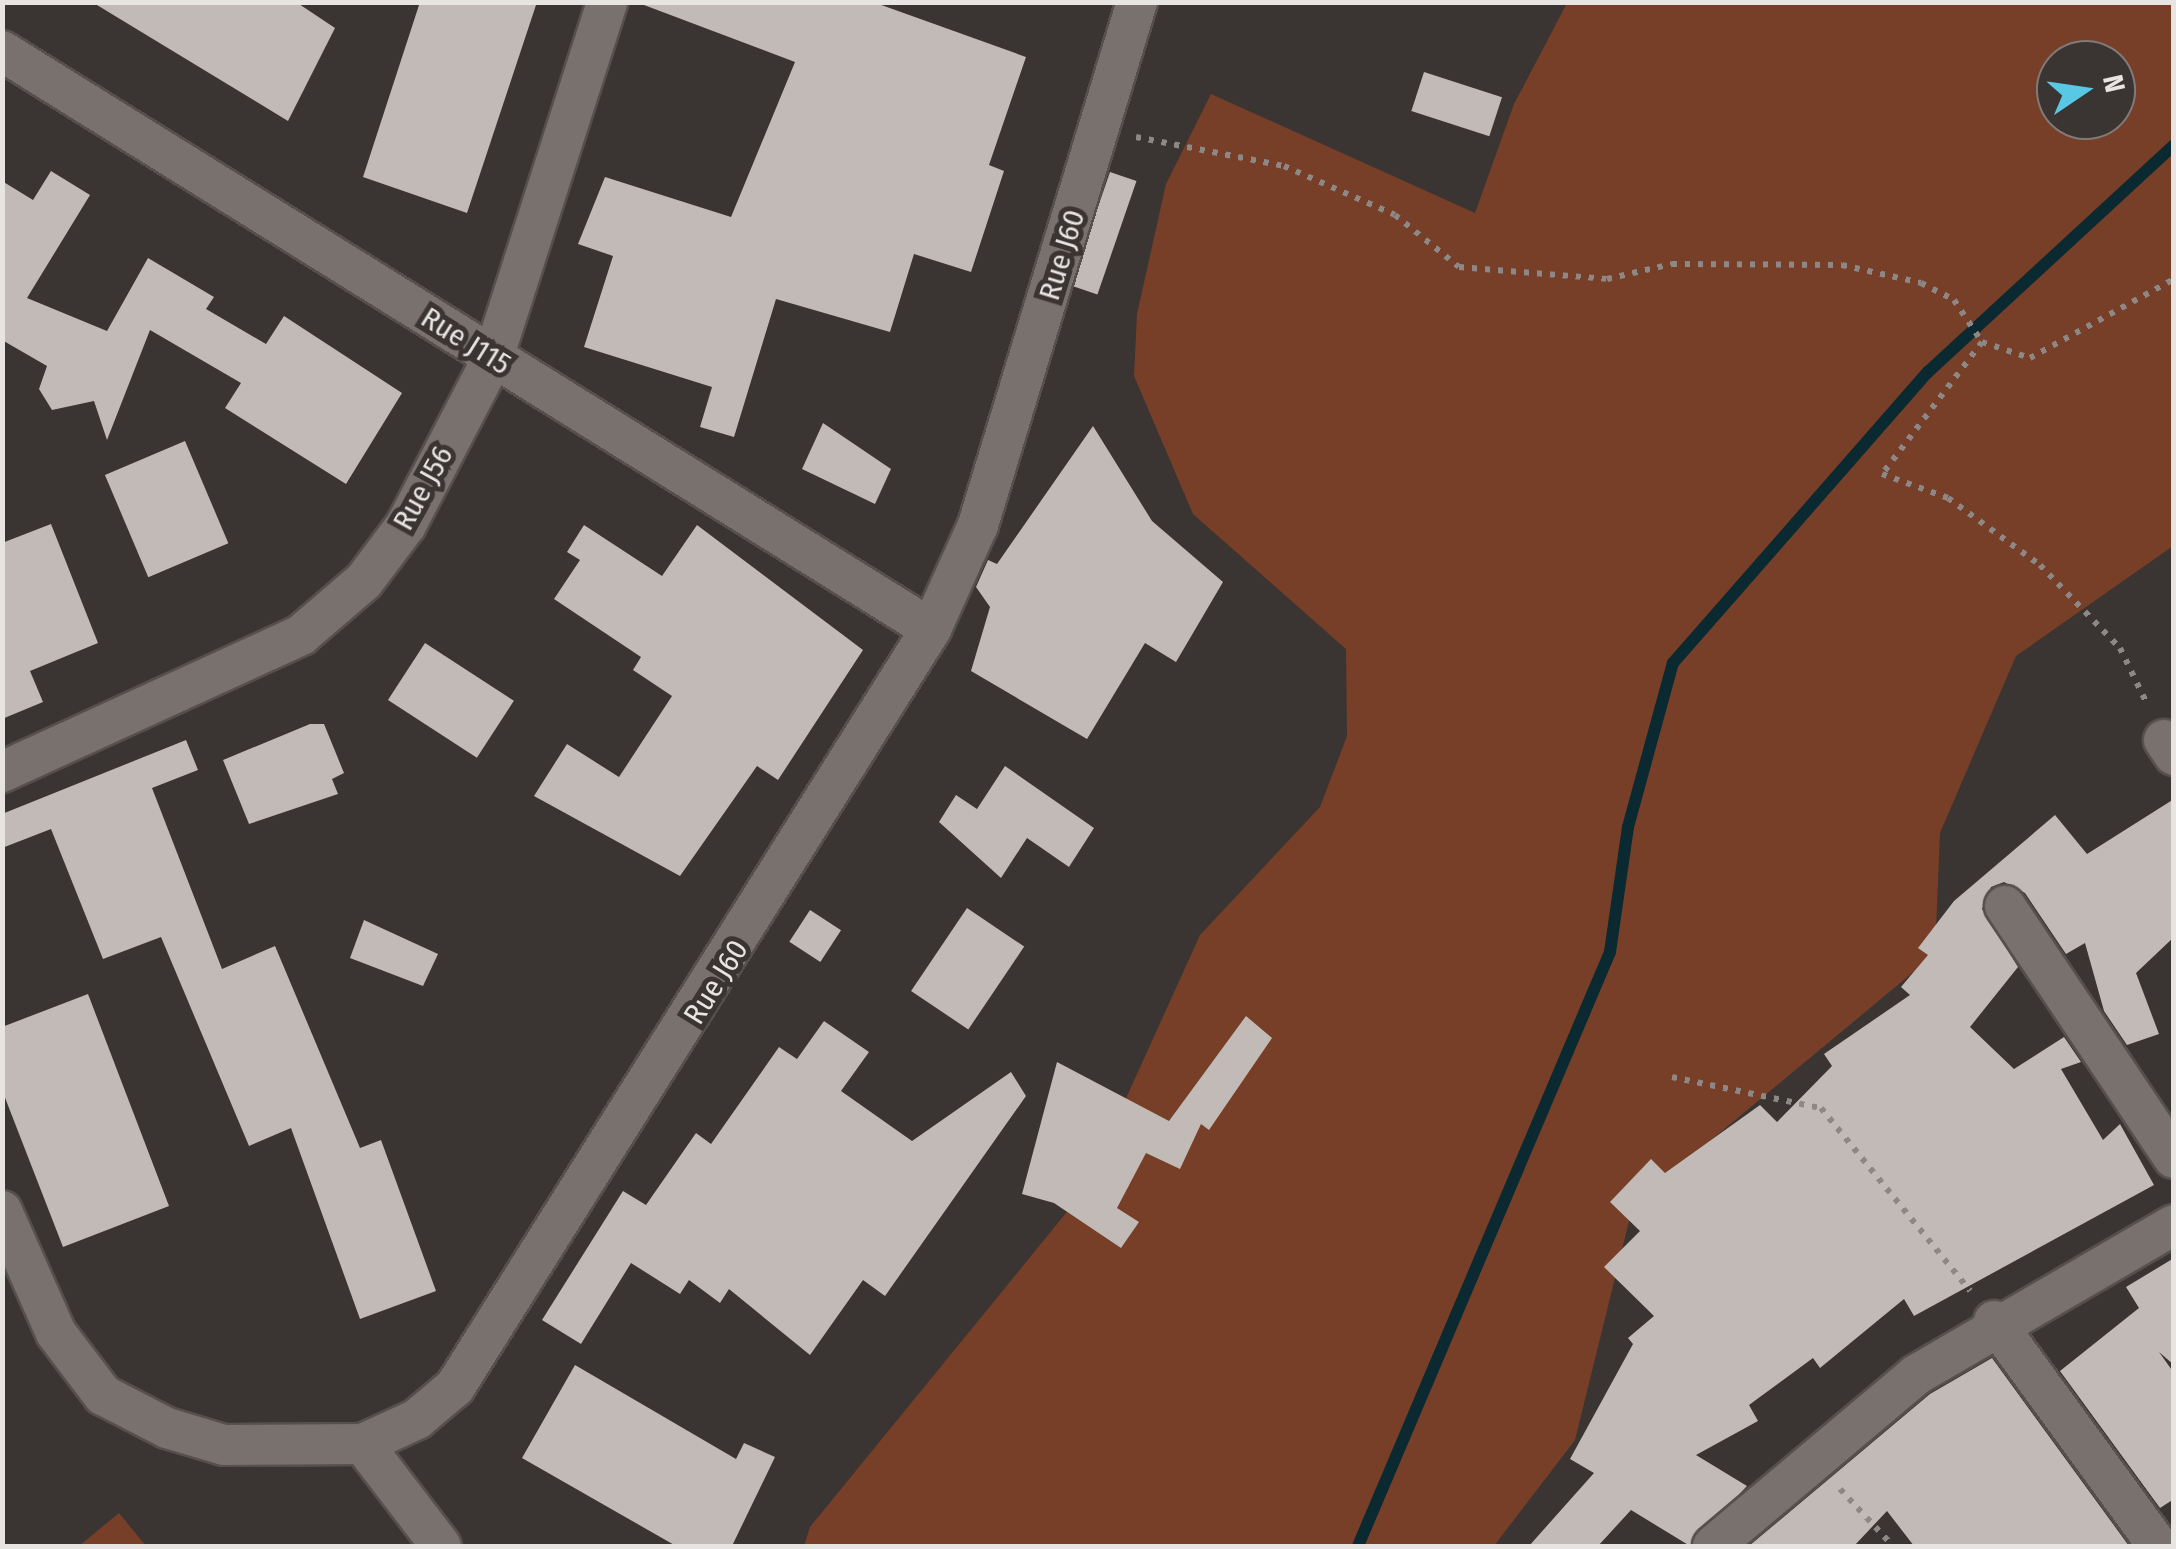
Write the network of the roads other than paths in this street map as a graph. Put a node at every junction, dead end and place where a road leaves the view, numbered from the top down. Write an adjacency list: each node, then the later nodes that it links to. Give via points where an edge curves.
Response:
1 (606, 2): 4 (street, Rue J56)
2 (1137, 2): 5 (street, Rue J60, via 978,525)
3 (2, 51): 4 (street, Rue J115)
4 (493, 358): 5 (street, Rue J115); 6 (street, Rue J56, via 406,525 364,581 301,635)
5 (931, 629): 12 (street, Rue J60, via 455,1388 417,1419)
6 (2, 772)
7 (2004, 906): 8 (street)
8 (2174, 1158)
9 (2, 1211): 12 (street, Rue J60, via 56,1333 103,1394 224,1445)
10 (2174, 1224): 11 (street)
11 (1994, 1321): 14 (street, via 1811,1458); 15 (street)
12 (363, 1444): 13 (street)
13 (441, 1546)
14 (1713, 1546)
15 (2158, 1546)

